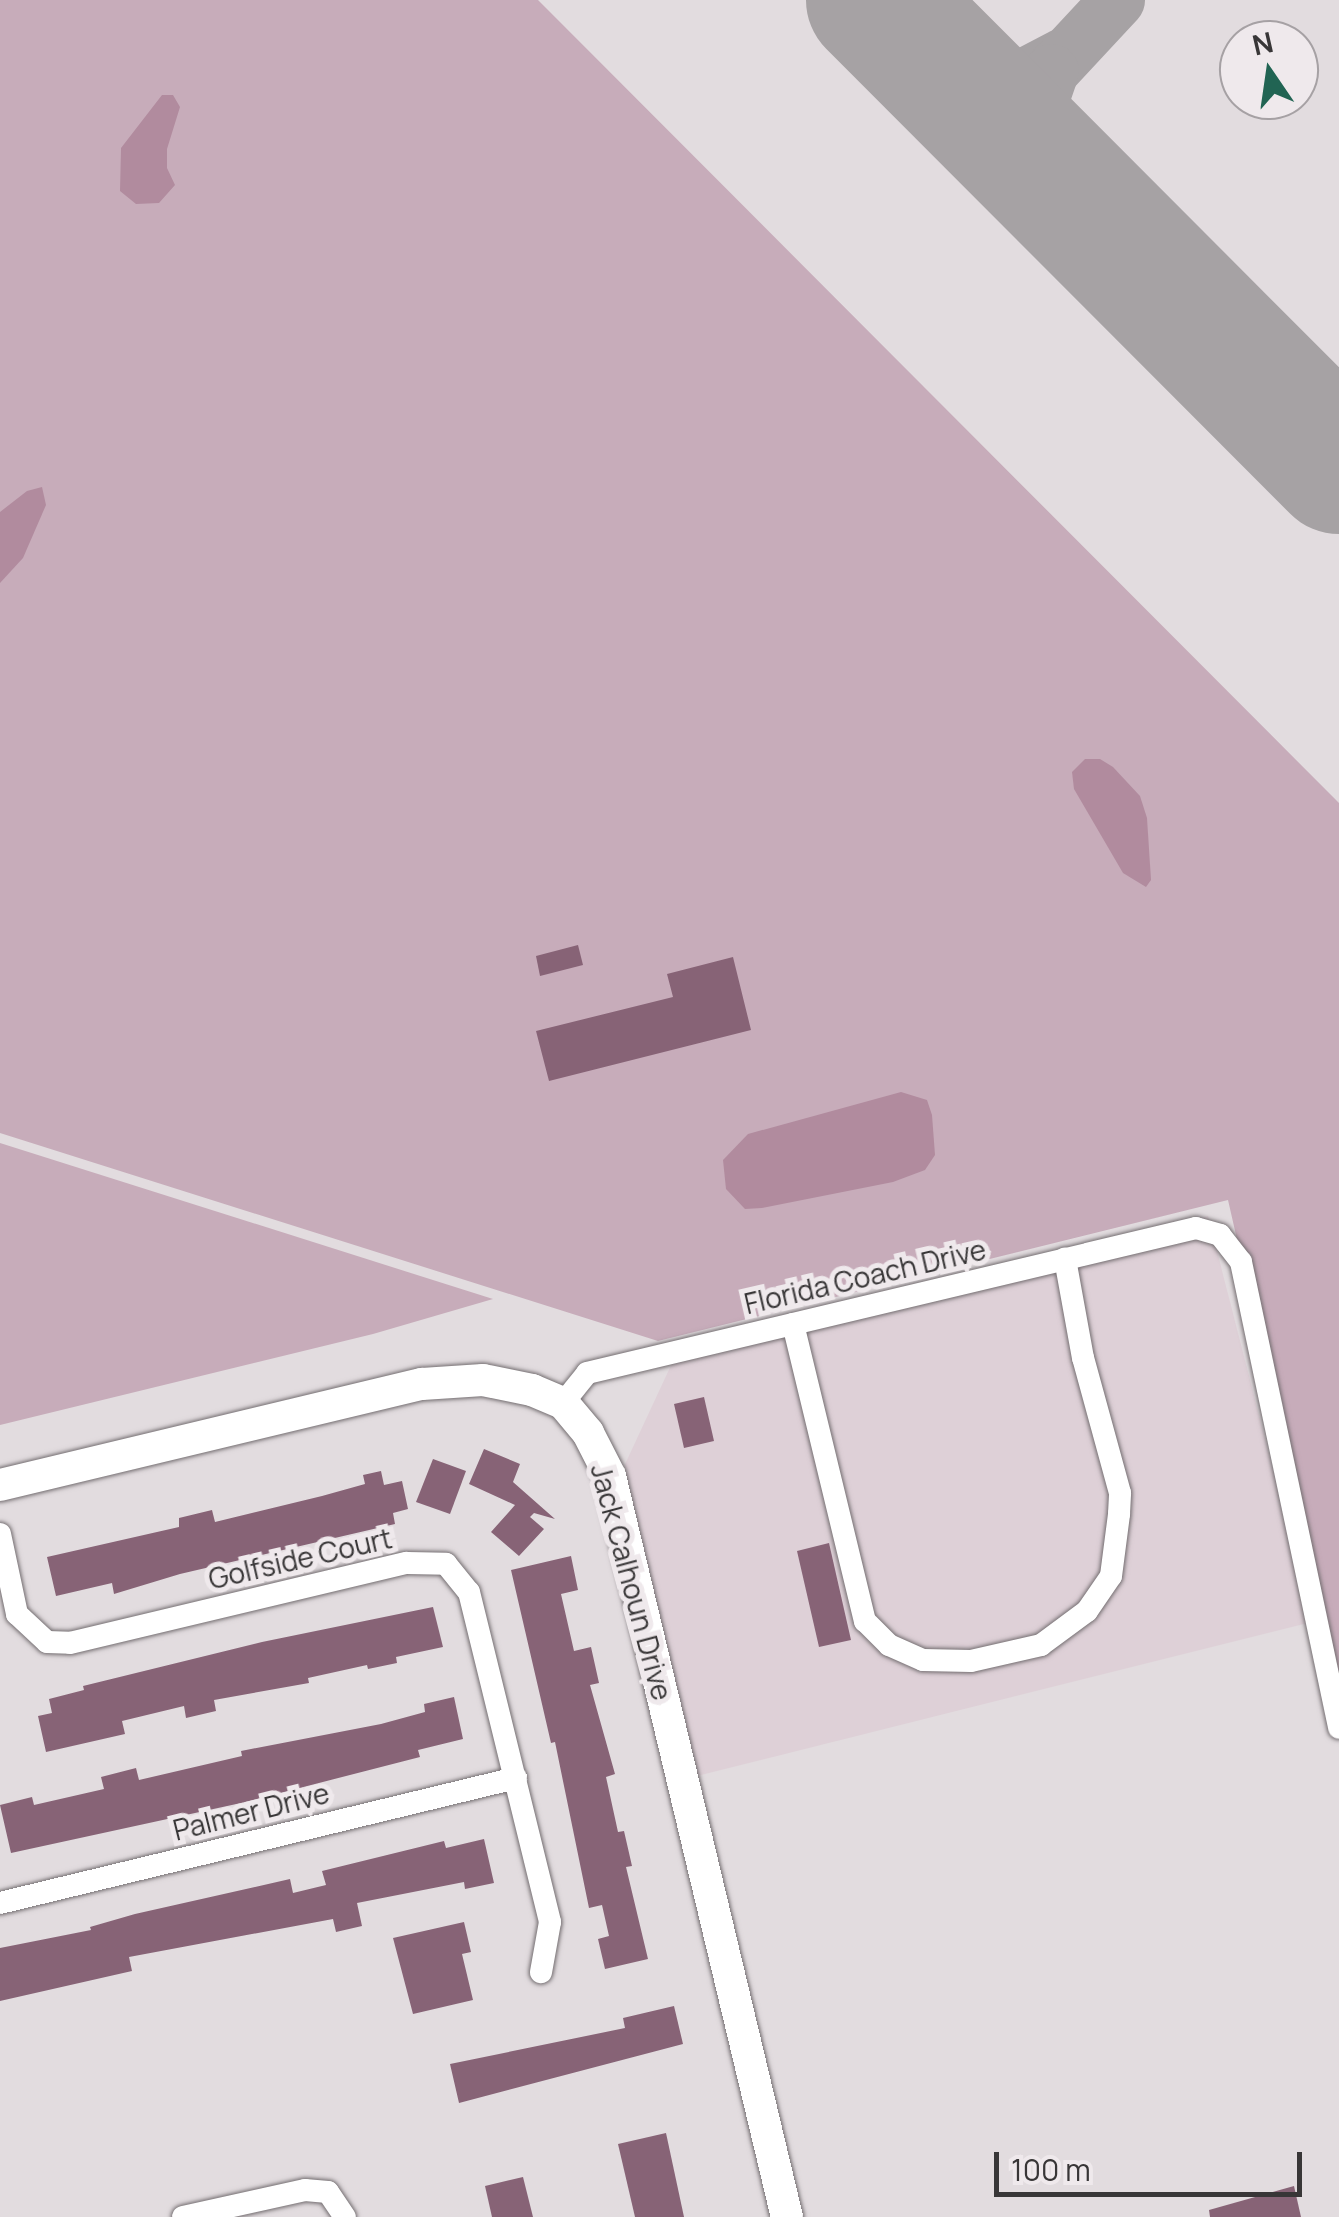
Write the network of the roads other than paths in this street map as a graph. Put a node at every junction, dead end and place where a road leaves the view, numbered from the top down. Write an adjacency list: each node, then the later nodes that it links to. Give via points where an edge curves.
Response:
1 (1065, 1260): 2 (street, Florida Coach Drive); 2 (street, via 1120,1493 1119,1514 1111,1576 1087,1611 1041,1645 970,1661 923,1660 889,1645 865,1621); 6 (street, Florida Coach Drive, via 1196,1228 1220,1235 1241,1262)
2 (792, 1324): 3 (street, Florida Coach Drive, via 587,1373)
3 (562, 1404): 4 (street, via 483,1380 422,1384); 12 (street, Jack Calhoun Drive, via 588,1432 610,1476)
4 (0, 1485)
5 (0, 1534): 7 (street, Golfside Court, via 18,1614 47,1642 70,1643 406,1563 446,1564 469,1592)
6 (1339, 1728)
7 (516, 1778): 8 (street, Palmer Drive); 9 (street, Golfside Court, via 550,1922)
8 (0, 1903)
9 (540, 1972)
10 (183, 2217): 11 (street, via 305,2190 328,2192)
11 (344, 2217)
12 (786, 2217)

